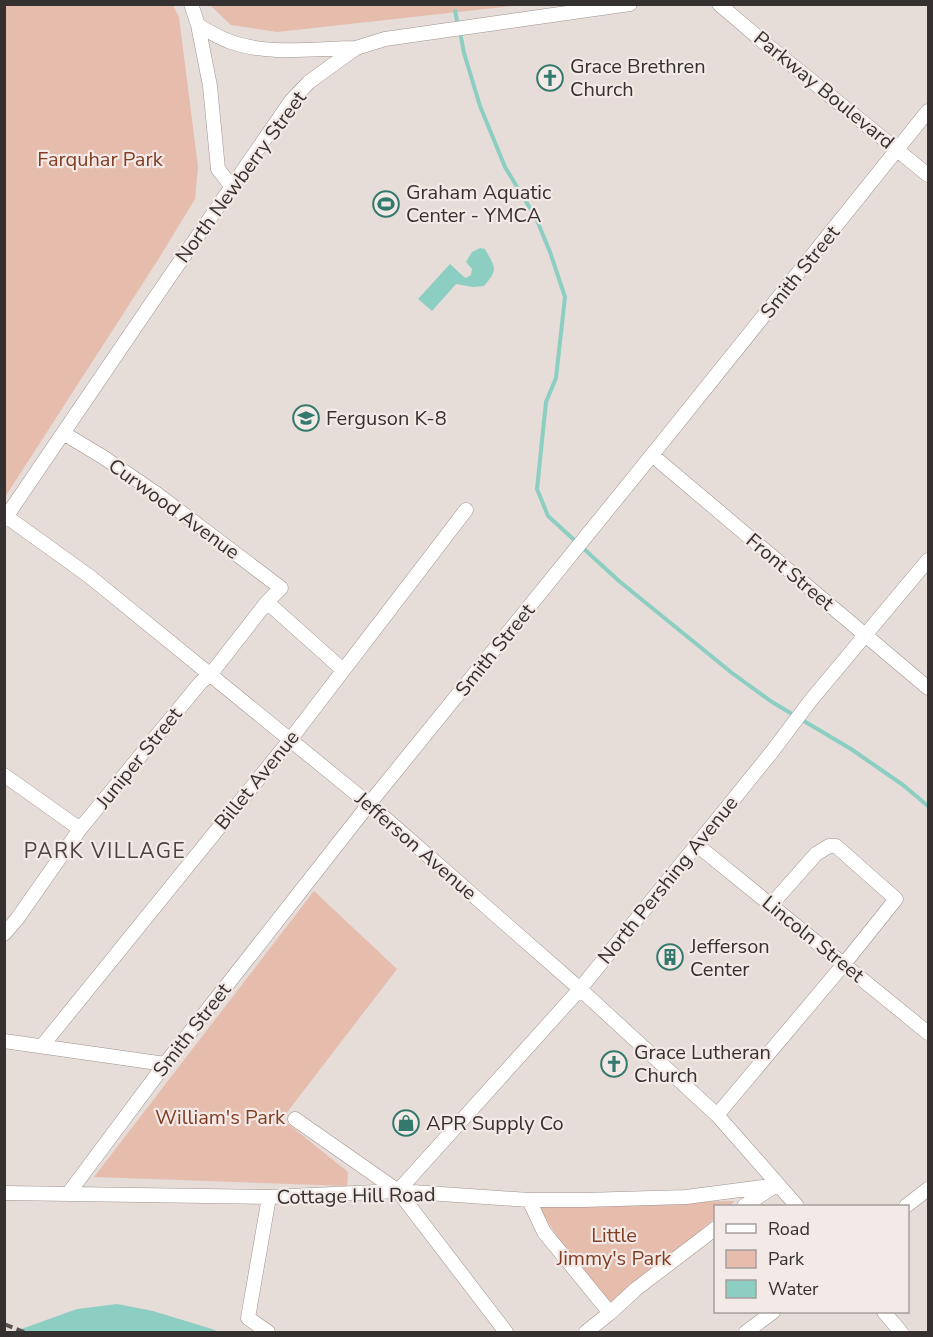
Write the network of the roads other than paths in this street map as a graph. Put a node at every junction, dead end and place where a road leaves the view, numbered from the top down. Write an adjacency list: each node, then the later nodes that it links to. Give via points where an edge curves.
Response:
1 (191, 4): 5 (street)
2 (630, 4): 4 (street, North Newberry Street)
3 (719, 4): 8 (street, Parkway Boulevard)
4 (615, 6): 6 (street, North Newberry Street, via 384,39)
5 (198, 25): 6 (street, via 247,47 294,51); 10 (street, via 210,86 218,169)
6 (356, 48): 10 (street, North Newberry Street, via 309,82 291,101)
7 (928, 111): 8 (street, Smith Street)
8 (898, 150): 9 (street, Parkway Boulevard); 12 (street, Smith Street)
9 (928, 175)
10 (232, 187): 11 (street, North Newberry Street)
11 (63, 433): 14 (street, North Newberry Street); 16 (street, Curwood Avenue, via 157,494)
12 (652, 455): 18 (street, Front Street); 24 (street, Smith Street)
13 (466, 510): 19 (street, Billet Avenue)
14 (6, 519): 20 (street, Jefferson Avenue, via 89,576)
15 (928, 560): 18 (street, North Pershing Avenue)
16 (281, 588): 17 (street, Juniper Street)
17 (267, 602): 19 (street); 20 (street, Juniper Street)
18 (867, 635): 21 (street, Front Street); 26 (street, North Pershing Avenue)
19 (343, 670): 22 (street, Billet Avenue)
20 (210, 675): 22 (street, Jefferson Avenue); 25 (street, Juniper Street)
21 (928, 688)
22 (290, 740): 24 (street, Jefferson Avenue); 33 (street, Billet Avenue)
23 (4, 775): 25 (street)
24 (369, 804): 30 (street, Jefferson Avenue); 34 (street, Smith Street)
25 (80, 829): 28 (street, Juniper Street)
26 (697, 845): 27 (street, Lincoln Street); 30 (street, North Pershing Avenue)
27 (771, 905): 29 (street, Lincoln Street); 29 (street, via 816,854 836,846 896,899)
28 (4, 934)
29 (844, 964): 31 (street, Lincoln Street); 35 (street)
30 (580, 989): 35 (street, Jefferson Avenue); 39 (street, North Pershing Avenue)
31 (928, 1033)
32 (4, 1041): 33 (street)
33 (42, 1046): 34 (street)
34 (165, 1064): 41 (street, Smith Street)
35 (717, 1115): 37 (street, Jefferson Avenue)
36 (295, 1119): 39 (street)
37 (778, 1185): 43 (street, Cottage Hill Road, via 686,1197); 44 (street); 45 (street, Jefferson Avenue)
38 (928, 1189): 46 (street)
39 (398, 1191): 42 (street, Cottage Hill Road); 43 (street, Cottage Hill Road); 52 (street)
40 (4, 1193): 41 (street, Cottage Hill Road)
41 (68, 1194): 42 (street, Cottage Hill Road)
42 (269, 1197): 51 (street, via 248,1318)
43 (528, 1200): 48 (street, via 544,1232)
44 (746, 1205)
45 (796, 1205)
46 (907, 1205)
47 (714, 1230): 48 (street)
48 (610, 1313): 53 (street)
49 (770, 1313): 54 (street)
50 (886, 1313): 55 (street)
51 (268, 1332)
52 (506, 1332)
53 (586, 1332)
54 (746, 1332)
55 (901, 1332)

